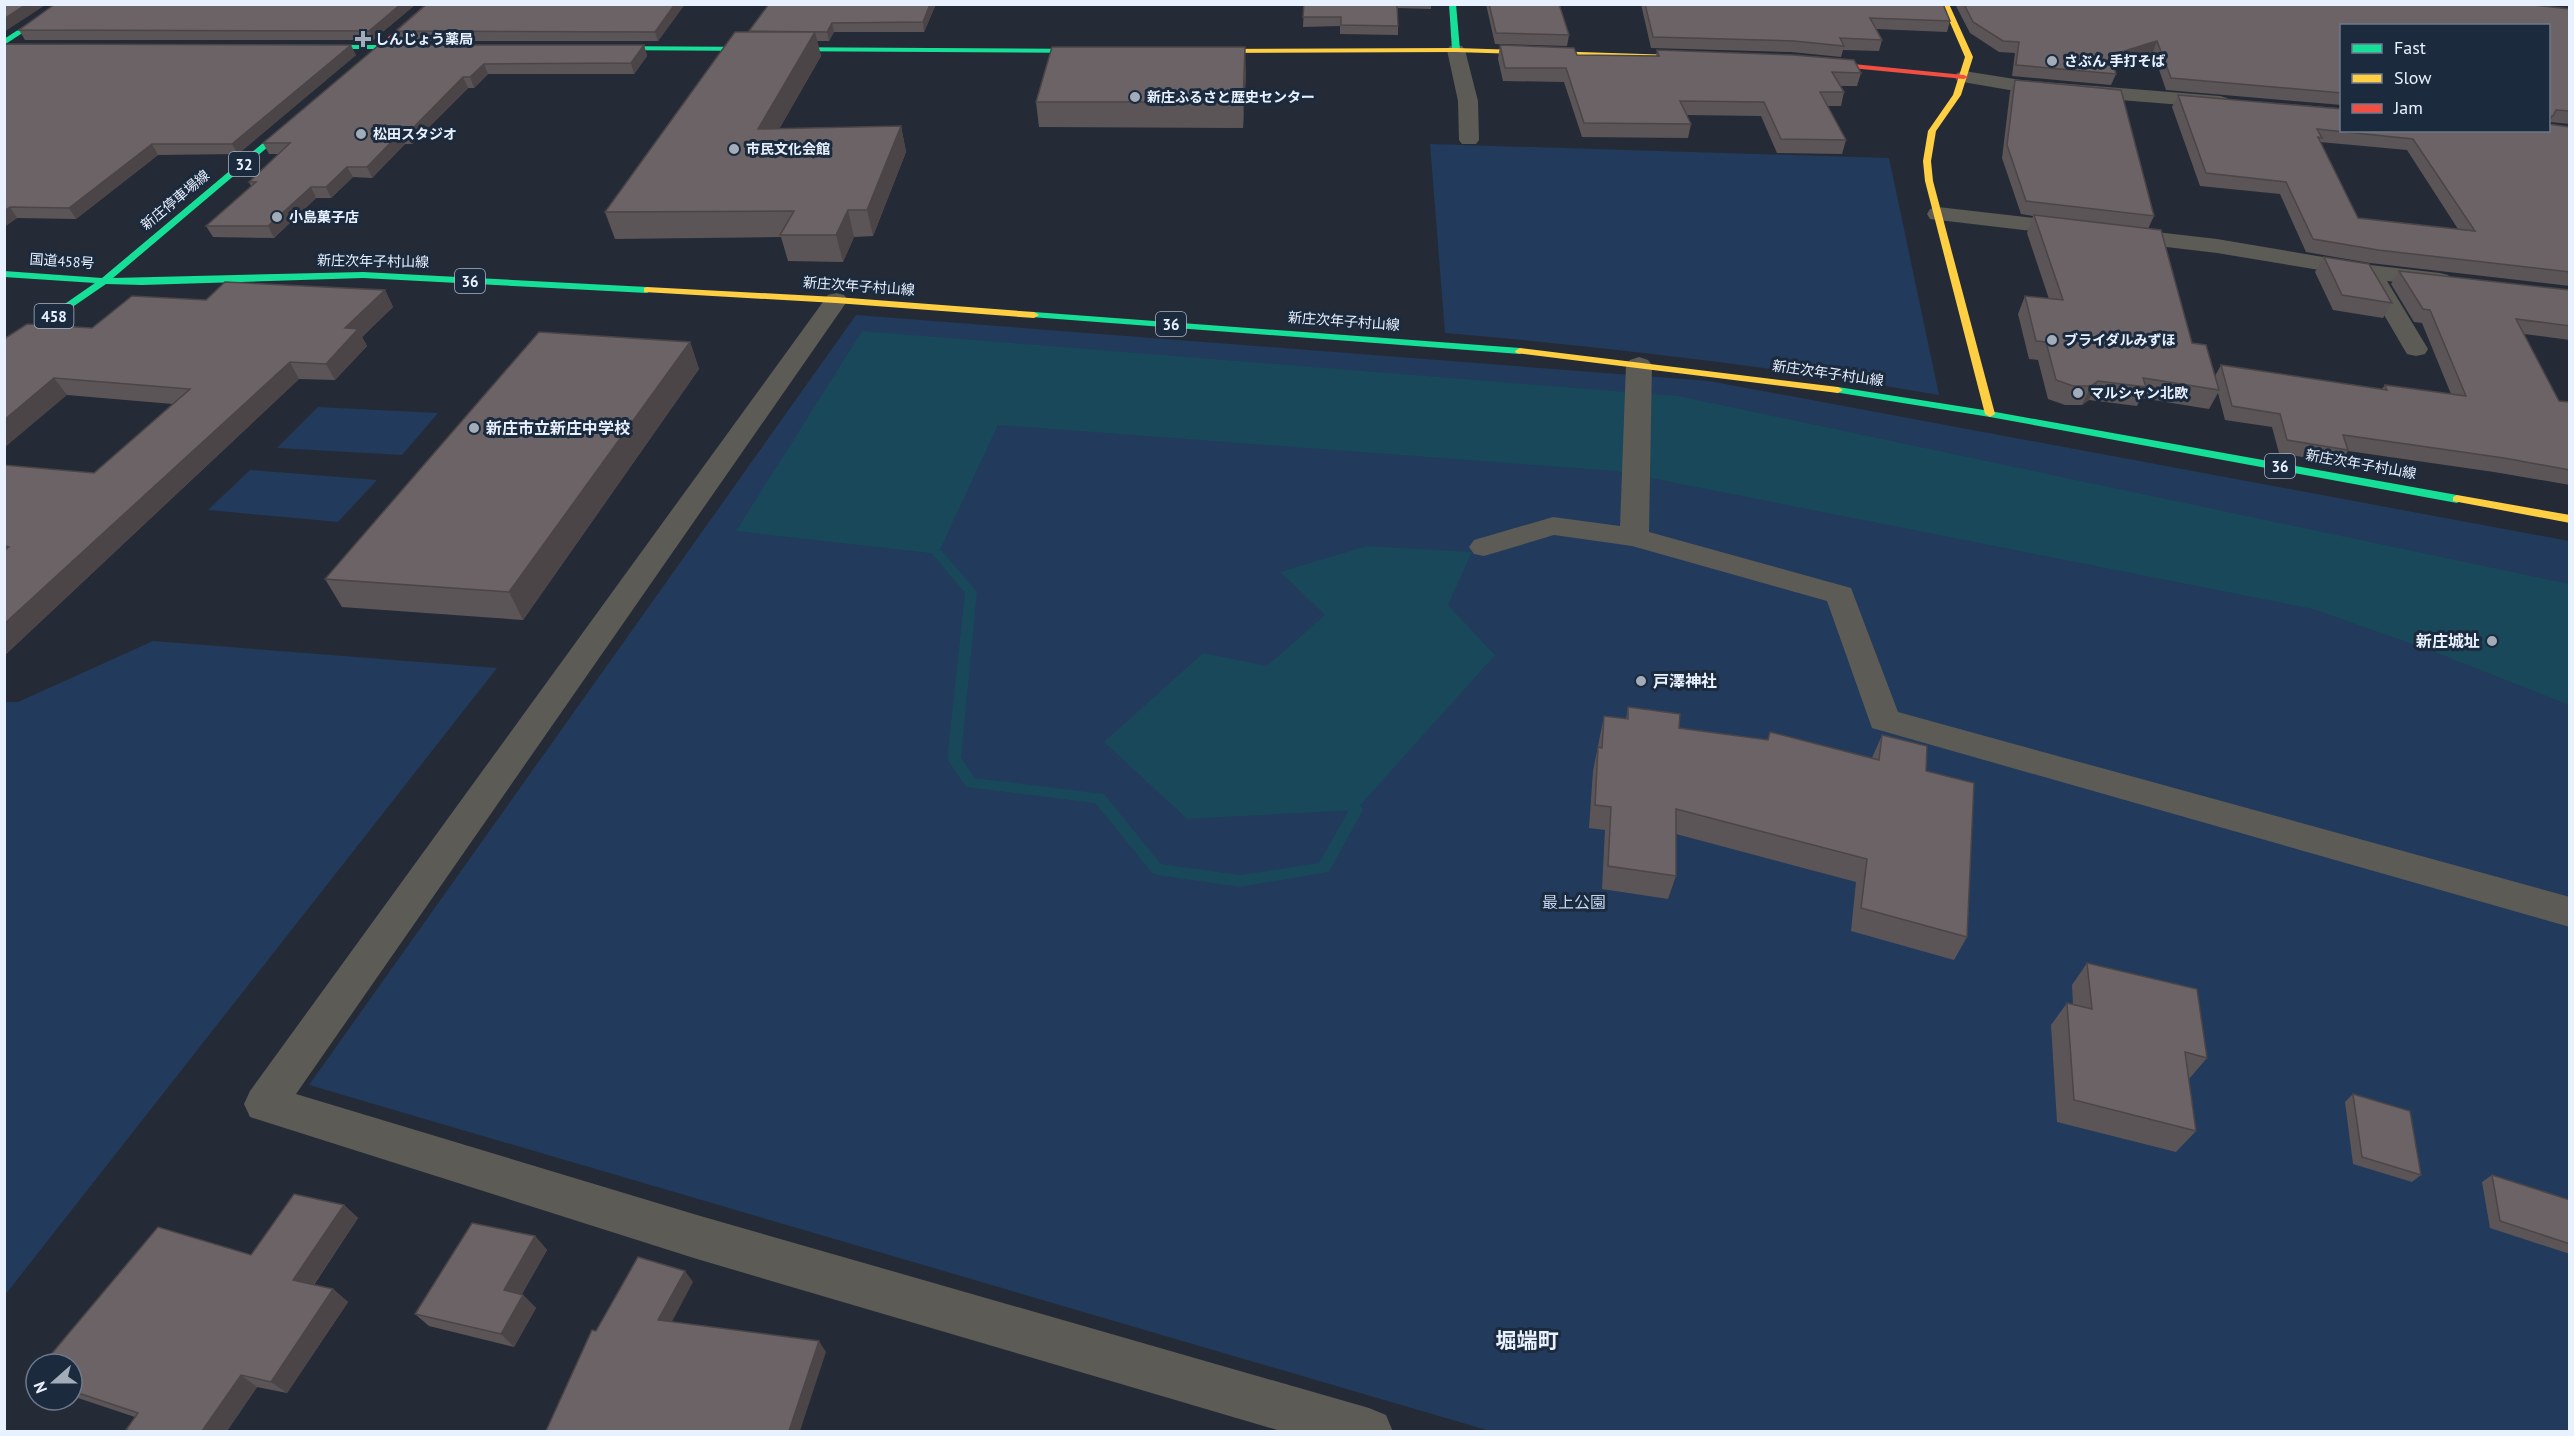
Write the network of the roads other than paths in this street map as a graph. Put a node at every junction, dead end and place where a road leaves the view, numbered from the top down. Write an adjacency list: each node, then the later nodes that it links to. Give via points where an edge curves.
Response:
1 (64, 4): 5 (main road)
2 (431, 4): 9 (main road)
3 (1452, 4): 14 (main road)
4 (1945, 4): 17 (main road, via 1969,57)
5 (4, 43)
6 (4, 47): 7 (main road)
7 (28, 47)
8 (289, 47): 9 (main road)
9 (384, 47): 10 (main road); 18 (main road)
10 (431, 47)
11 (585, 48): 12 (main road)
12 (1115, 51)
13 (1186, 51): 14 (main road)
14 (1456, 51): 15 (main road); 21 (street, via 1468,101)
15 (1684, 57)
16 (1803, 62): 17 (main road)
17 (1964, 76): 19 (street, via 2021,86); 22 (main road, via 1957,95 1932,131 1928,146 1929,181)
18 (340, 83)
19 (2235, 104)
20 (305, 112): 25 (main road, 新庄停車場線 / 32)
21 (1469, 140)
22 (1938, 214): 23 (street, via 2217,246); 31 (main road)
23 (2370, 272): 26 (street); 28 (street)
24 (4, 274): 25 (main road, 国道458号)
25 (104, 281): 27 (main road, 新庄次年子村山線 / 36, via 363,275); 29 (main road, 国道458号 / 458)
26 (2464, 283)
27 (836, 300): 30 (main road, 新庄次年子村山線 / 36, via 1506,349); 36 (street, via 265,1104 697,1237)
28 (2416, 349)
29 (4, 351)
30 (1639, 365): 31 (main road, 新庄次年子村山線 / 36, via 1821,387); 33 (street)
31 (1990, 414): 32 (main road, 新庄次年子村山線 / 36)
32 (2570, 519)
33 (1634, 537): 34 (street, via 1553,526); 35 (street, via 1840,595 1884,720)
34 (1484, 547)
35 (2570, 912)
36 (1369, 1431)

